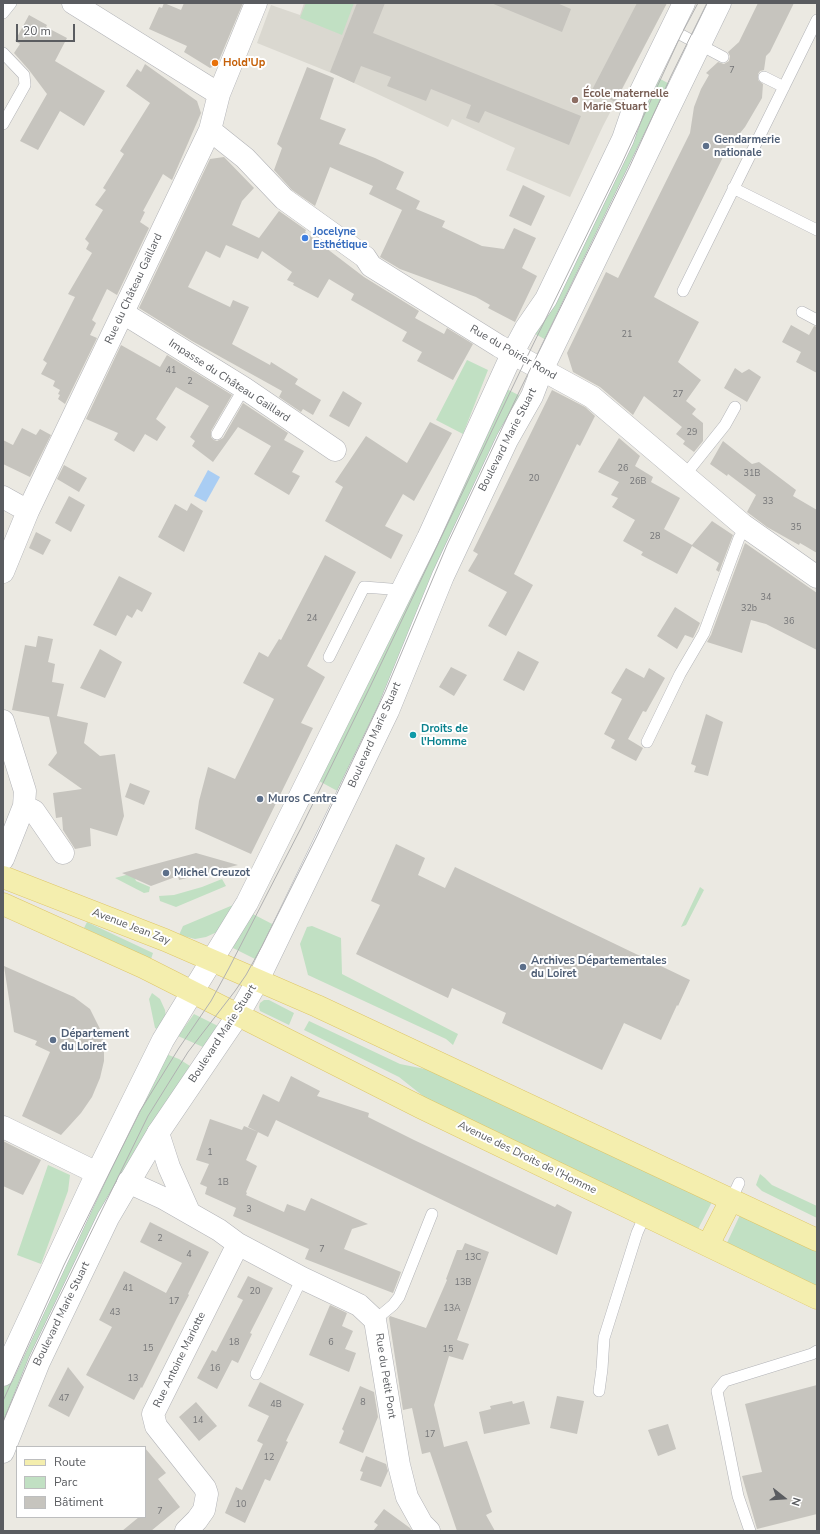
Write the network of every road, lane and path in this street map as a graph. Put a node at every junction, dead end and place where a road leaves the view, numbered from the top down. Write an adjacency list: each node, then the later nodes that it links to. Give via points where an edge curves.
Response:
1 (11, 3): 6 (lane)
2 (73, 3): 14 (main road)
3 (256, 3): 14 (main road, Rue du Château Gaillard)
4 (684, 3): 8 (main road)
5 (720, 3): 9 (main road, Boulevard Marie Stuart)
6 (3, 13)
7 (817, 20): 13 (lane)
8 (670, 29): 9 (lane); 23 (main road, via 636,101 623,139 546,299)
9 (700, 44): 11 (lane); 24 (main road, Boulevard Marie Stuart)
10 (3, 53): 15 (lane, via 24,75 24,85)
11 (723, 57)
12 (764, 77): 13 (lane)
13 (784, 87): 17 (lane)
14 (219, 94): 16 (main road, Rue du Château Gaillard)
15 (3, 124)
16 (210, 130): 21 (main road, Rue du Château Gaillard); 23 (main road, Rue du Poirier Rond, via 244,158 284,199 365,257 371,266)
17 (734, 188): 18 (lane); 19 (lane)
18 (817, 230)
19 (683, 291)
20 (802, 312): 22 (lane)
21 (122, 313): 25 (main road, Impasse du Château Gaillard); 31 (main road, Rue du Château Gaillard)
22 (817, 320)
23 (512, 354): 24 (main road, Rue du Poirier Rond); 35 (main road)
24 (542, 370): 29 (main road, Rue du Poirier Rond, via 592,397); 45 (main road, Boulevard Marie Stuart, via 532,396 507,440 443,576 382,724)
25 (244, 388): 27 (lane); 28 (main road, Impasse du Château Gaillard)
26 (735, 407): 29 (lane, via 725,424)
27 (217, 434)
28 (335, 450)
29 (685, 475): 32 (main road, Rue du Poirier Rond)
30 (3, 497): 31 (main road)
31 (28, 511): 33 (main road, Rue du Château Gaillard)
32 (746, 527): 34 (main road, Rue du Poirier Rond); 38 (lane, via 739,538 704,632)
33 (3, 572)
34 (817, 577)
35 (401, 593): 36 (lane, via 390,589 364,587); 44 (main road, via 247,903)
36 (329, 657)
37 (3, 721): 39 (main road, via 25,791)
38 (647, 742)
39 (24, 806): 40 (main road, via 34,811); 41 (main road)
40 (63, 853)
41 (3, 859)
42 (3, 877): 44 (main road, Avenue Jean Zay)
43 (3, 904): 46 (main road)
44 (212, 960): 45 (main road, Avenue Jean Zay); 46 (main road)
45 (258, 980): 47 (main road, Boulevard Marie Stuart); 52 (main road)
46 (192, 992): 47 (main road); 50 (main road, via 163,1040)
47 (238, 1015): 49 (main road, Boulevard Marie Stuart); 55 (main road, Avenue des Droits de l'Homme, via 422,1108)
48 (3, 1127): 50 (main road)
49 (158, 1133): 51 (main road, Boulevard Marie Stuart); 53 (main road, via 169,1167)
50 (97, 1173): 64 (main road)
51 (128, 1182): 53 (main road, Rue du Petit Pont); 66 (main road, Boulevard Marie Stuart, via 38,1362)
52 (735, 1192): 56 (main road); 58 (main road)
53 (189, 1212): 57 (main road, Rue du Petit Pont)
54 (432, 1214): 61 (lane, via 399,1297)
55 (645, 1215): 58 (main road, Avenue des Droits de l'Homme); 65 (lane, via 604,1338)
56 (817, 1240)
57 (238, 1244): 59 (main road, Rue du Petit Pont); 68 (main road, Rue Antoine Mariotte, via 154,1414 156,1426 207,1494 204,1510)
58 (708, 1245): 60 (main road, Avenue des Droits de l'Homme)
59 (302, 1278): 61 (main road, Rue du Petit Pont, via 359,1306); 63 (lane)
60 (817, 1298)
61 (375, 1320): 67 (main road, Rue du Petit Pont, via 399,1465 407,1497)
62 (817, 1351): 69 (lane, via 725,1381 717,1391 738,1496)
63 (256, 1374)
64 (3, 1375)
65 (599, 1391)
66 (3, 1452)
67 (423, 1528)
68 (186, 1531)
69 (750, 1531)

